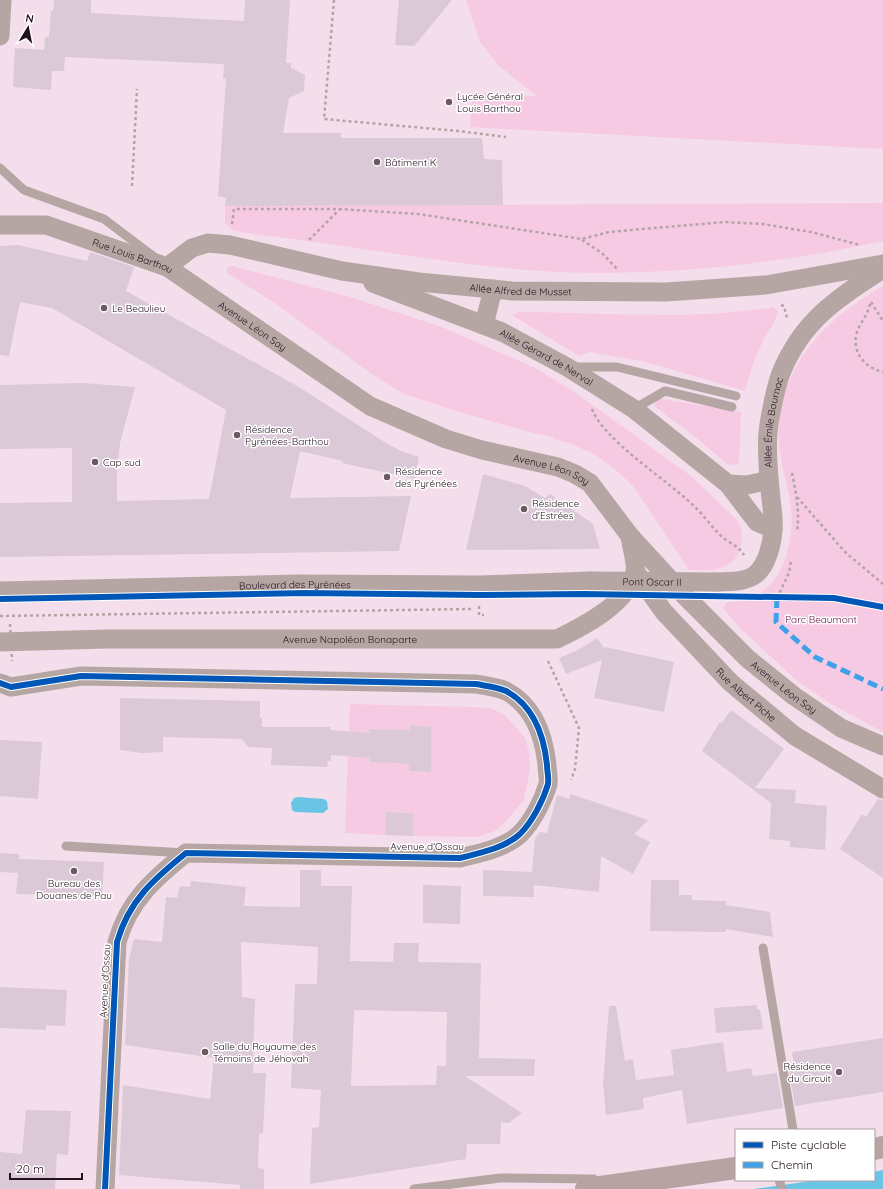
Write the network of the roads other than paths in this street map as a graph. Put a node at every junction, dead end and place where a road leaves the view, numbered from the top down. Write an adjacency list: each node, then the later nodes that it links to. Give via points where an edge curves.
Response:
1 (1, 6): 2 (street)
2 (0, 36)
3 (0, 168): 6 (lane, Rue Louis Barthou, via 24,190 104,219)
4 (0, 225): 6 (street, Rue Louis Barthou, via 46,225)
5 (883, 264): 9 (street, Allée Alfred de Musset, via 766,285 672,292)
6 (167, 267): 8 (street, Allée Alfred de Musset, via 192,248 208,243 230,245); 18 (street, Avenue Léon Say, via 370,406 446,439 558,467 575,474 590,484)
7 (883, 269): 15 (street, Allée Émile Bournac, via 834,302 807,327 792,352 781,374 768,432)
8 (342, 271): 9 (street, Allée Alfred de Musset); 10 (street, Allée Gérard de Nerval)
9 (493, 289): 10 (street)
10 (484, 325): 11 (street, Allée Gérard de Nerval)
11 (567, 367): 12 (lane, via 618,367); 14 (street, Allée Gérard de Nerval)
12 (736, 396)
13 (732, 407): 14 (lane, via 665,391)
14 (634, 409): 16 (street, Allée Gérard de Nerval)
15 (769, 480): 16 (street, via 747,485); 17 (street, Allée Émile Bournac)
16 (728, 484): 17 (street, Allée Gérard de Nerval, via 757,522)
17 (773, 529): 21 (street, Allée Émile Bournac, via 766,560 755,574 740,581)
18 (630, 536): 19 (street, Avenue Napoléon Bonaparte); 25 (street, Avenue Léon Say, via 748,659 794,696 841,728)
19 (635, 571): 23 (street, Avenue Napoléon Bonaparte, via 628,590 612,606 580,628 557,639 107,639); 26 (street, Rue Albert Piche, via 664,612 731,682 794,736)
20 (590, 581): 21 (street, Pont Oscar II, bridge); 22 (street, Boulevard des Pyrénées, via 479,585 299,584)
21 (715, 582)
22 (0, 591)
23 (0, 642)
24 (0, 683): 28 (street, Avenue d'Ossau, via 11,688 81,676 476,684 500,689 513,696 534,717 542,733 548,782 543,796 529,824 519,835 492,849 460,858)
25 (883, 746)
26 (883, 789)
27 (66, 846): 28 (lane)
28 (186, 853): 33 (street, Avenue d'Ossau, via 145,889 125,918 117,942)
29 (763, 948): 30 (lane)
30 (793, 1129)
31 (735, 1168): 32 (main road)
32 (650, 1180): 34 (lane, via 500,1178); 35 (main road)
33 (105, 1189)
34 (414, 1189)
35 (586, 1189)

